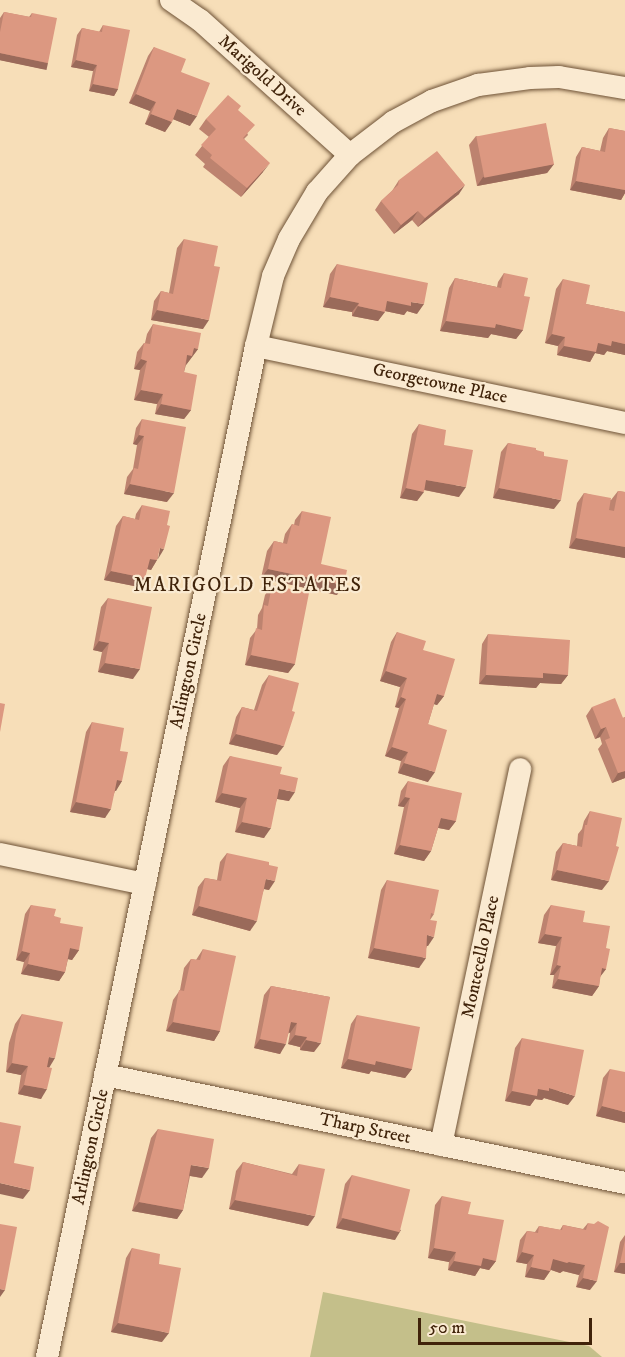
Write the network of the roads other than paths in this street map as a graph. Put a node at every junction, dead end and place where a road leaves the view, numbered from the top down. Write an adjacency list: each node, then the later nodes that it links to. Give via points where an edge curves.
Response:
1 (171, 0): 3 (street, Marigold Drive, via 200,20)
2 (625, 88): 3 (street, Arlington Circle, via 559,78 478,85 411,111)
3 (350, 155): 4 (street, Arlington Circle, via 317,192 289,239 273,276)
4 (256, 346): 5 (street, Georgetowne Place); 8 (street, Arlington Circle)
5 (625, 423)
6 (520, 769): 10 (street, Montecello Place)
7 (0, 854): 8 (street)
8 (145, 884): 9 (street, Arlington Circle)
9 (105, 1075): 10 (street, Tharp Street); 12 (street, Arlington Circle)
10 (441, 1145): 11 (street, Tharp Street)
11 (625, 1183)
12 (47, 1357)

